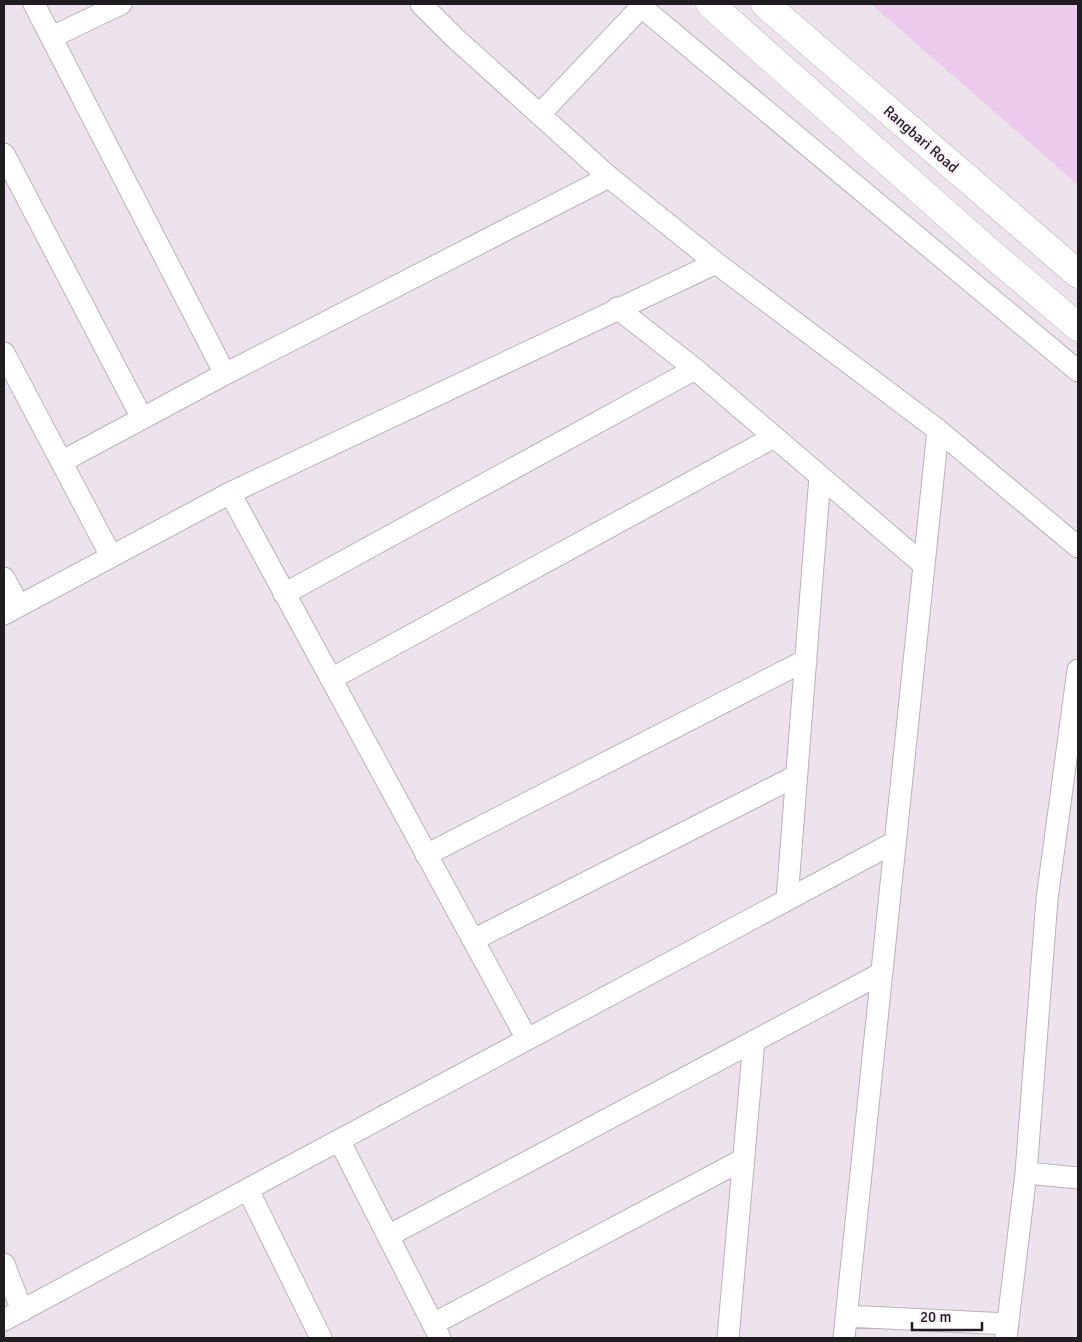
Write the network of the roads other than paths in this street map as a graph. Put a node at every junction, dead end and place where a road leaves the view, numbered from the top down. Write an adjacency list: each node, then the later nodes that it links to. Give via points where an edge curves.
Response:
1 (34, 4): 7 (street)
2 (121, 4): 7 (street)
3 (421, 4): 8 (street)
4 (710, 4): 14 (street)
5 (765, 4): 12 (street, Rangbari Road)
6 (641, 5): 8 (street); 17 (street)
7 (52, 38): 18 (street)
8 (540, 114): 10 (street)
9 (4, 154): 19 (street)
10 (609, 176): 11 (street); 18 (street)
11 (716, 262): 13 (street); 20 (street)
12 (1078, 274)
13 (617, 308): 16 (street); 24 (street)
14 (1078, 328)
15 (4, 353): 22 (street)
16 (695, 369): 21 (street); 29 (street)
17 (1078, 371)
18 (225, 374): 19 (street)
19 (142, 418): 22 (street)
20 (938, 430): 25 (street); 27 (street)
21 (774, 437): 23 (street); 33 (street)
22 (62, 462): 26 (street)
23 (820, 476): 27 (street); 31 (street)
24 (230, 493): 26 (street); 29 (street)
25 (1078, 547)
26 (112, 556): 30 (street)
27 (924, 565): 35 (street)
28 (4, 578): 30 (street)
29 (284, 594): 33 (street)
30 (11, 610)
31 (806, 660): 34 (street); 36 (street)
32 (1078, 670): 44 (street, via 1047,899)
33 (331, 679): 36 (street)
34 (796, 776): 37 (street); 38 (street)
35 (895, 842): 37 (street); 39 (street)
36 (426, 854): 38 (street)
37 (787, 900): 40 (street)
38 (472, 940): 40 (street)
39 (882, 973): 41 (street); 50 (street)
40 (527, 1040): 42 (street)
41 (754, 1041): 43 (street); 47 (street)
42 (339, 1140): 46 (street); 47 (street)
43 (744, 1159): 52 (street); 55 (street)
44 (1026, 1173): 45 (street); 53 (street)
45 (1078, 1178)
46 (248, 1190): 49 (street); 54 (street)
47 (388, 1236): 52 (street)
48 (4, 1264): 49 (street)
49 (22, 1310): 51 (street)
50 (846, 1316): 53 (street); 56 (street)
51 (4, 1320)
52 (436, 1331)
53 (1007, 1331)
54 (322, 1338)
55 (728, 1338)
56 (844, 1338)

